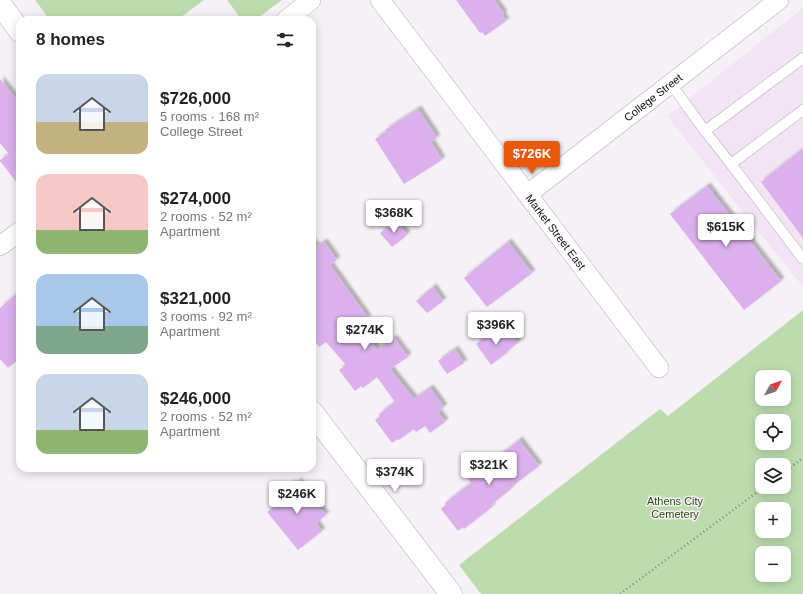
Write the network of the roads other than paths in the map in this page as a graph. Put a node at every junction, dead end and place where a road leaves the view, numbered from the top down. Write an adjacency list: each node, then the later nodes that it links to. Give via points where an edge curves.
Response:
1 (311, 0): 5 (street)
2 (380, 0): 12 (street, Market Street East)
3 (779, 0): 8 (street, College Street)
4 (0, 4): 6 (street)
5 (291, 16)
6 (16, 26)
7 (803, 58): 10 (lane)
8 (671, 84): 10 (lane); 12 (street, College Street)
9 (803, 110): 11 (lane)
10 (705, 131): 11 (lane)
11 (731, 164): 15 (lane)
12 (528, 194): 16 (street, Market Street East)
13 (16, 234): 14 (street)
14 (0, 246)
15 (803, 258)
16 (659, 368)
17 (316, 417): 18 (street)
18 (451, 594)

